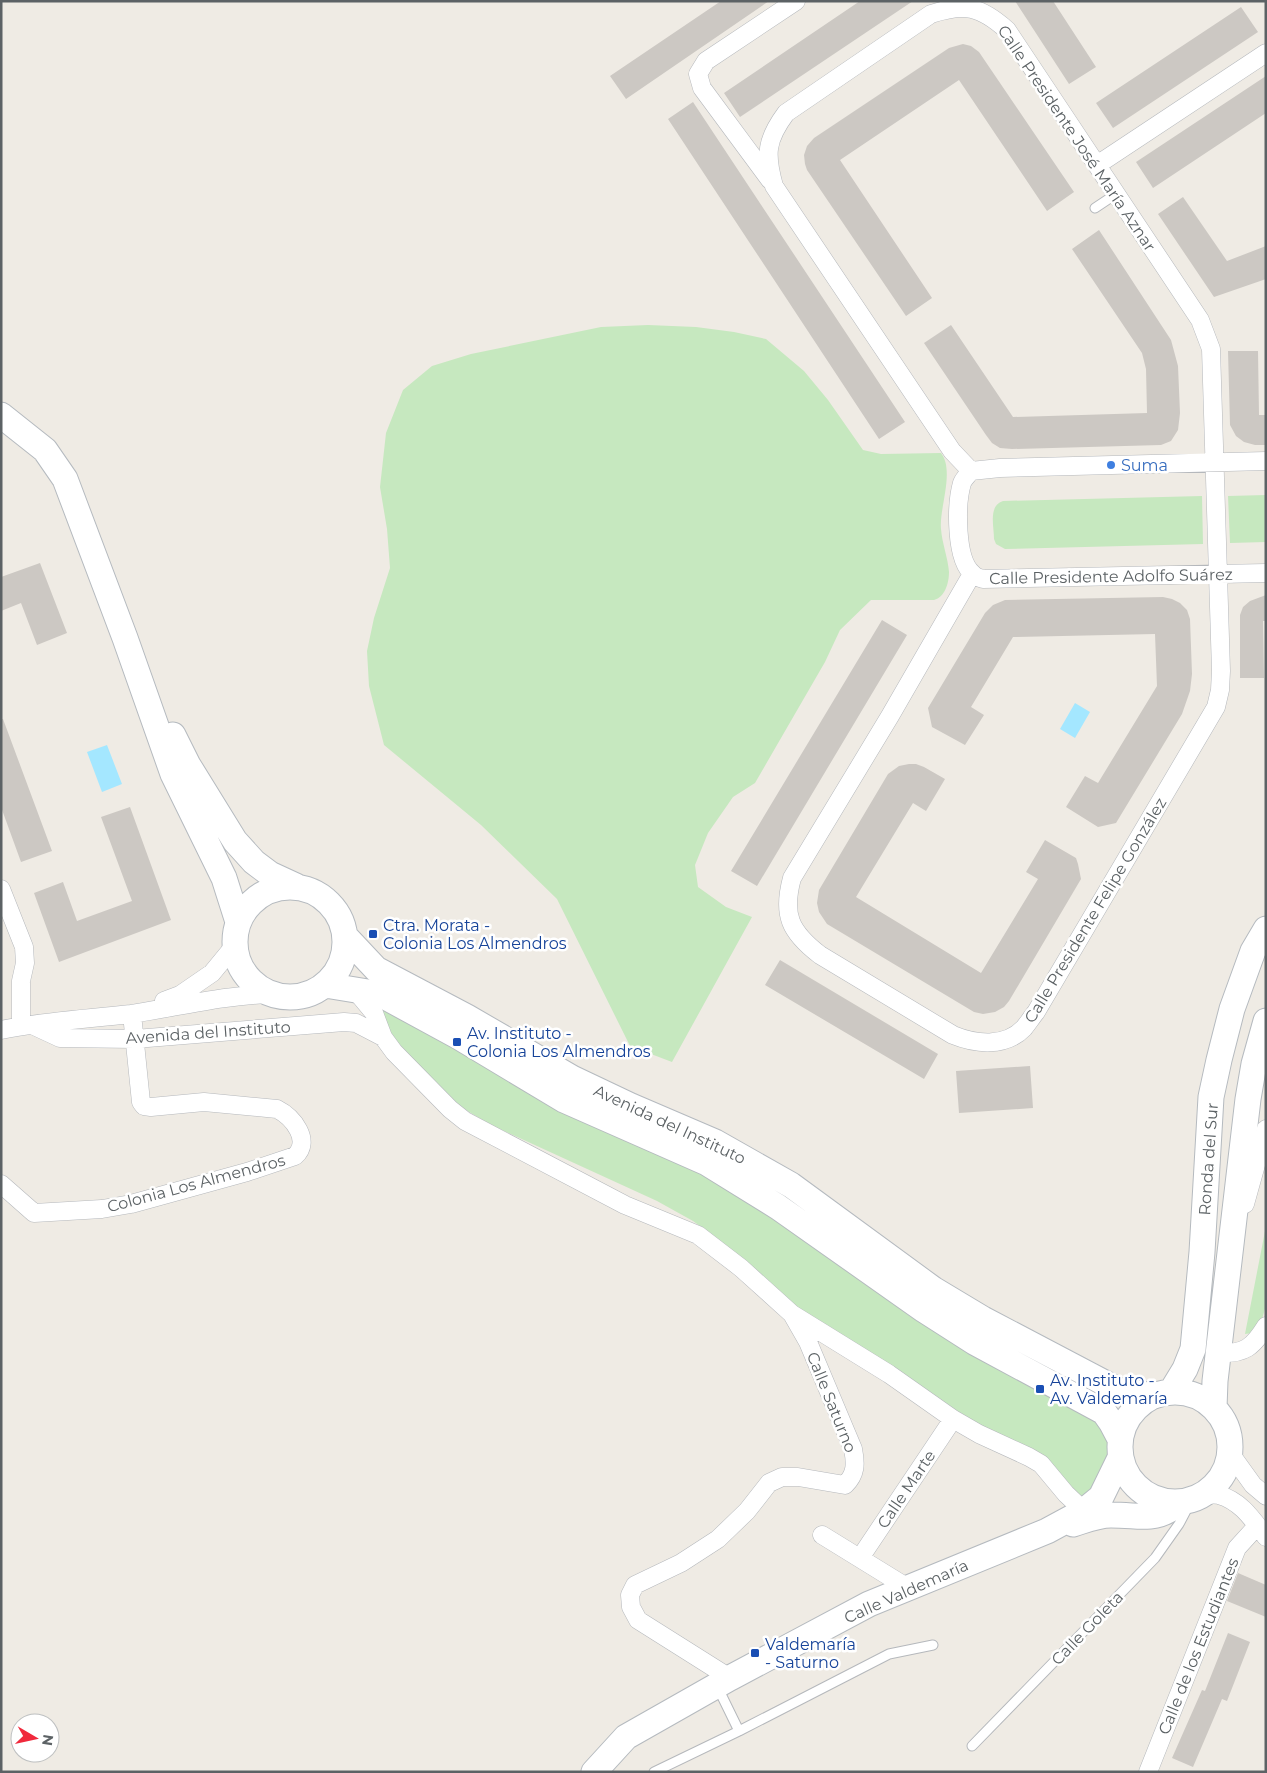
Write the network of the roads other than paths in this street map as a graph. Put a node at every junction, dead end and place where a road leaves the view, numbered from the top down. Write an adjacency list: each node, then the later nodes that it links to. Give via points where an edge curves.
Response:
1 (796, 1): 6 (street, via 706,61 698,74 702,88)
2 (989, 1): 3 (street)
3 (1007, 30): 5 (street, Calle Presidente José María Aznar); 6 (street, Calle Presidente José María Aznar, via 973,8 952,7 931,14 786,113 769,146 768,165)
4 (1266, 54): 5 (street)
5 (1097, 165): 7 (street, Calle Presidente José María Aznar)
6 (774, 186): 12 (street, Calle Presidente José María Aznar, via 952,451)
7 (1116, 194): 8 (lane); 11 (street, Calle Presidente José María Aznar, via 1200,320 1211,348)
8 (1095, 208)
9 (1, 415): 16 (main road, via 45,450 65,479)
10 (1266, 461): 11 (street)
11 (1214, 462): 12 (street); 15 (street, Calle Presidente Felipe González)
12 (971, 471): 14 (street, Calle Presidente Adolfo Suárez, via 963,481 960,494 959,526 960,551)
13 (1266, 573): 15 (street, Calle Presidente Adolfo Suárez)
14 (972, 574): 15 (street, Calle Presidente Adolfo Suárez, via 983,579 1002,580); 15 (street, Calle Presidente Felipe González, via 792,878 787,895 794,930 820,955 953,1034 970,1041 989,1043 1022,1029 1036,1012 1216,707 1220,690)
15 (1219, 575)
16 (125, 638): 17 (main road, via 188,764 235,841 270,874); 21 (main road, via 173,774 224,878)
17 (296, 886): 21 (main road, via 279,887 259,896 245,908); 22 (main road, via 318,894 332,905)
18 (1, 889): 19 (street)
19 (7, 920): 28 (street, via 24,947 21,982)
20 (1266, 929): 38 (main road, Ronda del Sur, via 1232,1009 1211,1097 1193,1349 1185,1369)
21 (236, 934): 25 (main road, via 240,966 253,983); 26 (street, Avenida del Instituto, via 212,973 180,995)
22 (345, 936): 23 (main road, via 342,962); 38 (main road, Avenida del Instituto, via 376,969 572,1078 715,1142 791,1185 933,1289 983,1319 1118,1390)
23 (325, 985): 24 (main road, Avenida del Instituto); 25 (main road, via 309,994 291,997)
24 (355, 990): 30 (street, Avenida del Instituto, via 374,1013); 41 (main road, Avenida del Instituto, via 380,994 564,1100 707,1163 778,1207 932,1316 1104,1412)
25 (272, 994): 26 (street, Avenida del Instituto, via 223,998)
26 (132, 1014): 28 (street, Avenida del Instituto); 31 (street, Colonia Los Almendros)
27 (1266, 1021): 34 (main road, Ronda del Sur, via 1251,1082)
28 (26, 1025): 29 (street, Avenida del Instituto); 31 (street, Avenida del Instituto, via 60,1038)
29 (1, 1030)
30 (383, 1038): 31 (street, Avenida del Instituto, via 356,1023 344,1022); 35 (street, Avenida del Instituto, via 465,1121 625,1205 698,1235)
31 (134, 1039): 33 (street, Colonia Los Almendros, via 144,1106 204,1102 277,1109 284,1112 298,1129 302,1142 300,1151 295,1156 247,1172 102,1209 34,1213)
32 (1266, 1129): 34 (street)
33 (1, 1184)
34 (1231, 1252): 37 (main road, Ronda del Sur)
35 (792, 1314): 40 (street, Avenida del Instituto, via 889,1374); 53 (street, Calle Saturno, via 808,1342 853,1449 856,1464 852,1478 845,1485 798,1477 782,1477 769,1483 747,1511 718,1539 681,1563 634,1585 630,1595 630,1607 638,1620)
36 (1266, 1326): 37 (street, via 1256,1342 1236,1353)
37 (1219, 1353): 39 (main road, Ronda del Sur)
38 (1162, 1394): 39 (main road, via 1185,1393); 41 (main road, via 1138,1405 1126,1421)
39 (1214, 1408): 42 (main road, via 1223,1420)
40 (953, 1419): 43 (street, Avenida del Instituto, via 1041,1464); 50 (street, Calle Marte)
41 (1120, 1449): 45 (main road, via 1130,1479 1144,1494 1162,1501); 46 (main road, Calle Valdemaría, via 1101,1497)
42 (1230, 1453): 44 (street, via 1253,1485); 45 (main road, via 1225,1470 1216,1483)
43 (1066, 1494): 46 (street, Avenida del Instituto); 47 (street)
44 (1266, 1496)
45 (1192, 1499): 46 (main road, Calle Valdemaría, via 1151,1517); 48 (street, via 1219,1495 1250,1514); 55 (lane, Calle Goleta, via 1155,1558)
46 (1089, 1514): 47 (main road, Calle Valdemaría)
47 (1052, 1528): 51 (main road, Calle Valdemaría)
48 (1262, 1531): 58 (street, Calle de los Estudiantes, via 1246,1537 1237,1548)
49 (822, 1535): 50 (street)
50 (860, 1558): 51 (street)
51 (908, 1588): 53 (main road, Calle Valdemaría, via 870,1604)
52 (933, 1645): 54 (lane, via 889,1654)
53 (723, 1682): 54 (lane); 56 (main road, Calle Valdemaría, via 626,1737)
54 (739, 1731): 57 (lane)
55 (972, 1746)
56 (594, 1772)
57 (654, 1772)
58 (1148, 1772)

